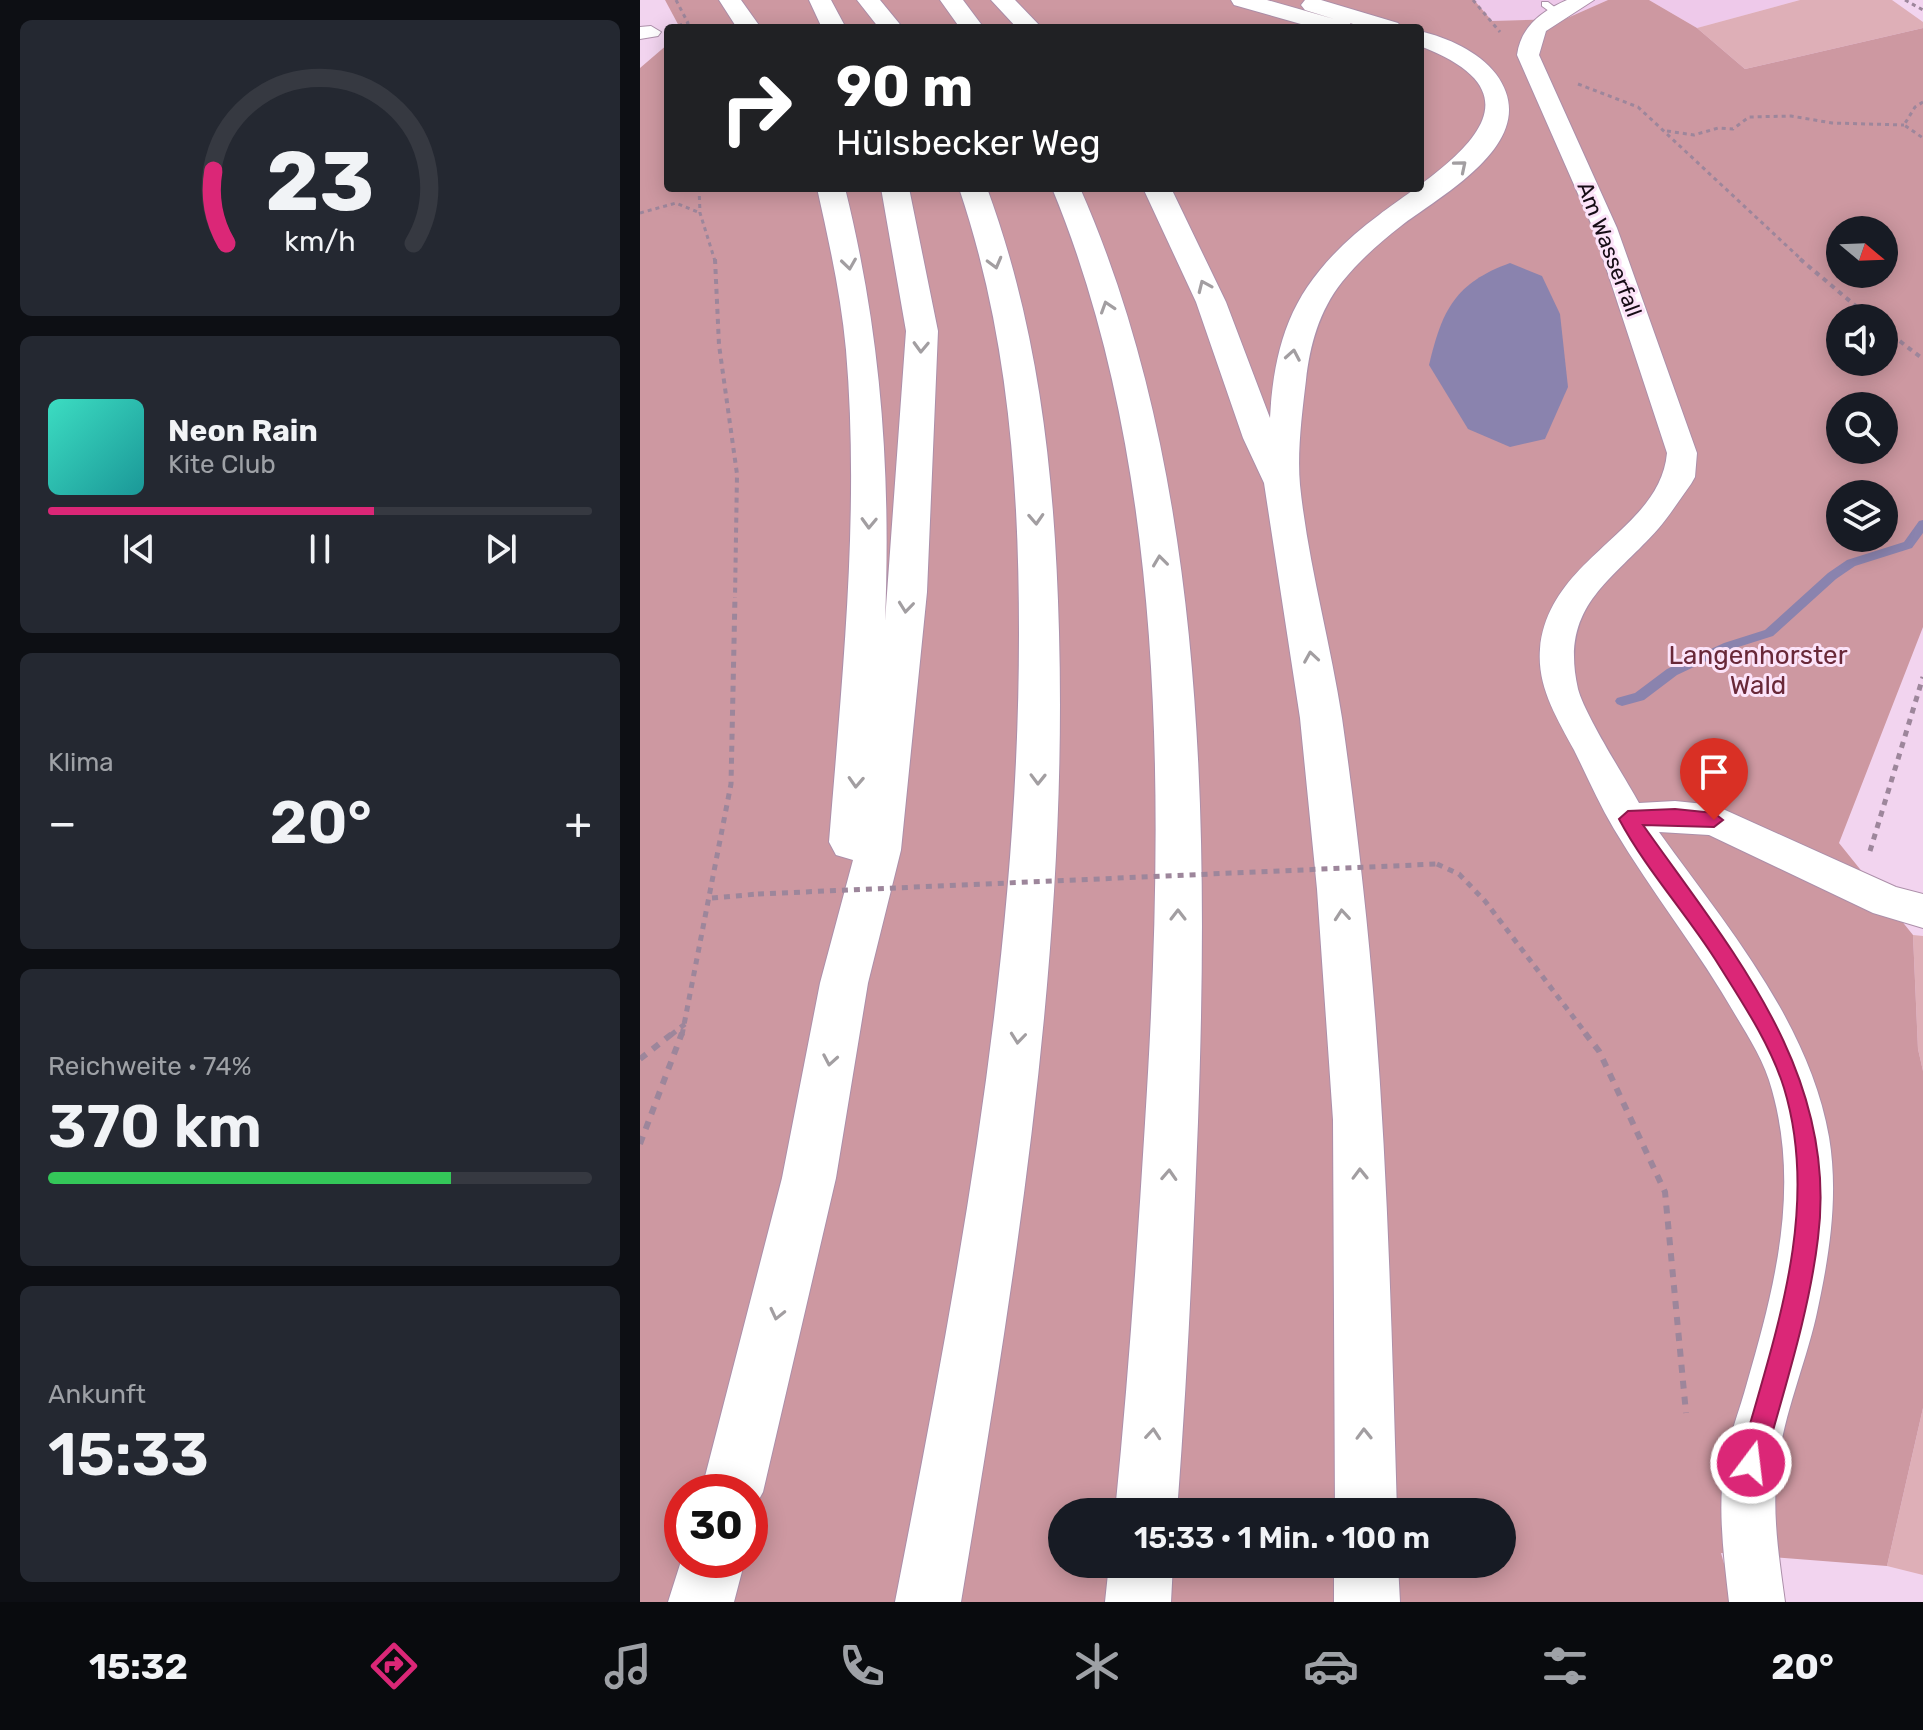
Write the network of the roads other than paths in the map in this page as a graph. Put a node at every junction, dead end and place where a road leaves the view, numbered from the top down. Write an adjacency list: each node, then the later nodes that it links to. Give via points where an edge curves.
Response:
1 (730, 0): 9 (highway)
2 (820, 0): 10 (highway)
3 (868, 0): 11 (highway)
4 (951, 0): 12 (highway)
5 (1002, 0): 13 (highway)
6 (1242, 0): 14 (highway)
7 (1295, 0): 15 (highway)
8 (1584, 0): 25 (street, Am Wasserfall, via 1550,8 1528,43 1528,55 1605,228 1682,453 1680,477 1564,612 1557,651 1561,691)
9 (746, 24)
10 (832, 24)
11 (888, 24)
12 (969, 24)
13 (1026, 24)
14 (1327, 24)
15 (1376, 24)
16 (1424, 40): 24 (highway, one-way to 16, via 1296,338 1316,296 1342,263 1388,222 1462,167 1497,125 1498,106 1482,74)
17 (1424, 57): 18 (highway, via 1445,68)
18 (1460, 88)
19 (832, 192): 27 (highway, one-way to 27, via 845,235 863,360 870,510)
20 (896, 192): 27 (highway, one-way to 27, via 922,331 919,430 908,592 878,850)
21 (974, 192): 35 (highway, one-way to 35, via 1009,313 1036,515 1041,634 1037,810 1016,1054 972,1360)
22 (1068, 192): 29 (highway, one-way to 22, via 1177,1031 1178,802 1169,638 1152,504 1128,379)
23 (1159, 192): 24 (highway, one-way to 23, via 1260,438 1211,302)
24 (1282, 483): 30 (highway, one-way to 24, via 1359,1120 1344,935 1321,718)
25 (1628, 819): 26 (street, via 1714,820 1887,901); 38 (street, Am Wasserfall, via 1722,953 1774,1040 1794,1087 1806,1137 1807,1238 1751,1463 1749,1536)
26 (1923, 911)
27 (844, 983): 28 (highway, one-way to 28, via 809,1178)
28 (736, 1474)
29 (1147, 1498)
30 (1366, 1498)
31 (708, 1578): 34 (highway)
32 (1140, 1578): 36 (highway)
33 (1366, 1578): 37 (highway)
34 (701, 1602)
35 (928, 1602)
36 (1138, 1602)
37 (1367, 1602)
38 (1757, 1602)

